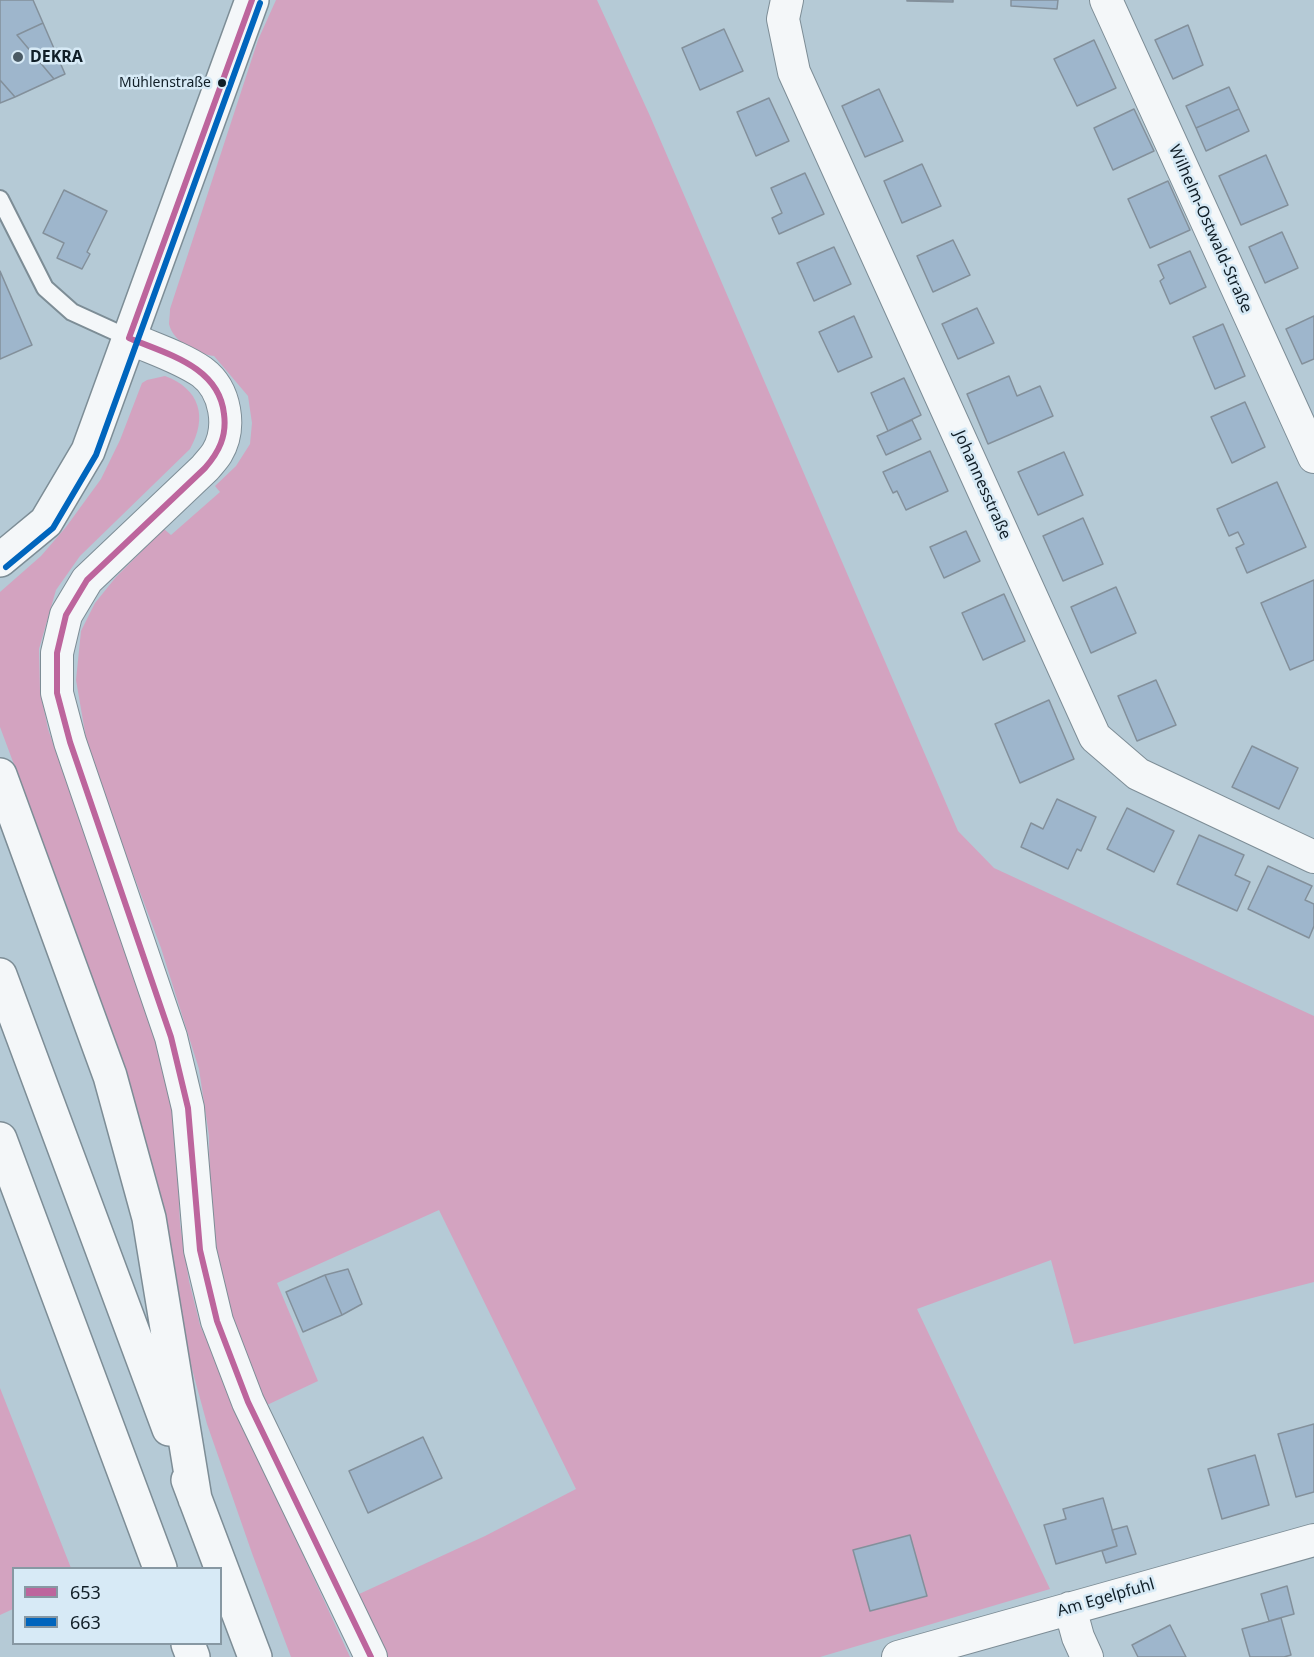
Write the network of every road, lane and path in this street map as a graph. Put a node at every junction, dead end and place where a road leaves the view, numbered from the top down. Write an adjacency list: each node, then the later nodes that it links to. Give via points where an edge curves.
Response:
1 (252, 0): 5 (main road)
2 (787, 0): 9 (street, Johannesstraße, via 783,19 794,72 1095,737 1138,774)
3 (1106, 0): 6 (street, Wilhelm-Ostwald-Straße)
4 (0, 199): 5 (lane, via 45,288 72,312)
5 (129, 339): 7 (main road, via 88,451 45,522); 19 (street, via 204,374 220,396 226,428 218,452 206,468 87,580 66,615 57,653 57,693 70,742 171,1037 188,1108 200,1250 216,1321 248,1402)
6 (1314, 458)
7 (0, 561)
8 (0, 775): 12 (main road, via 110,1076 149,1218)
9 (1314, 857)
10 (0, 975): 12 (main road)
11 (0, 1138): 14 (main road)
12 (195, 1499): 15 (main road)
13 (1314, 1540): 17 (street, Am Egelpfuhl)
14 (159, 1567)
15 (221, 1567)
16 (222, 1570): 18 (main road)
17 (1070, 1608): 20 (street, Am Egelpfuhl); 21 (street)
18 (255, 1657)
19 (371, 1657)
20 (898, 1657)
21 (1087, 1657)

